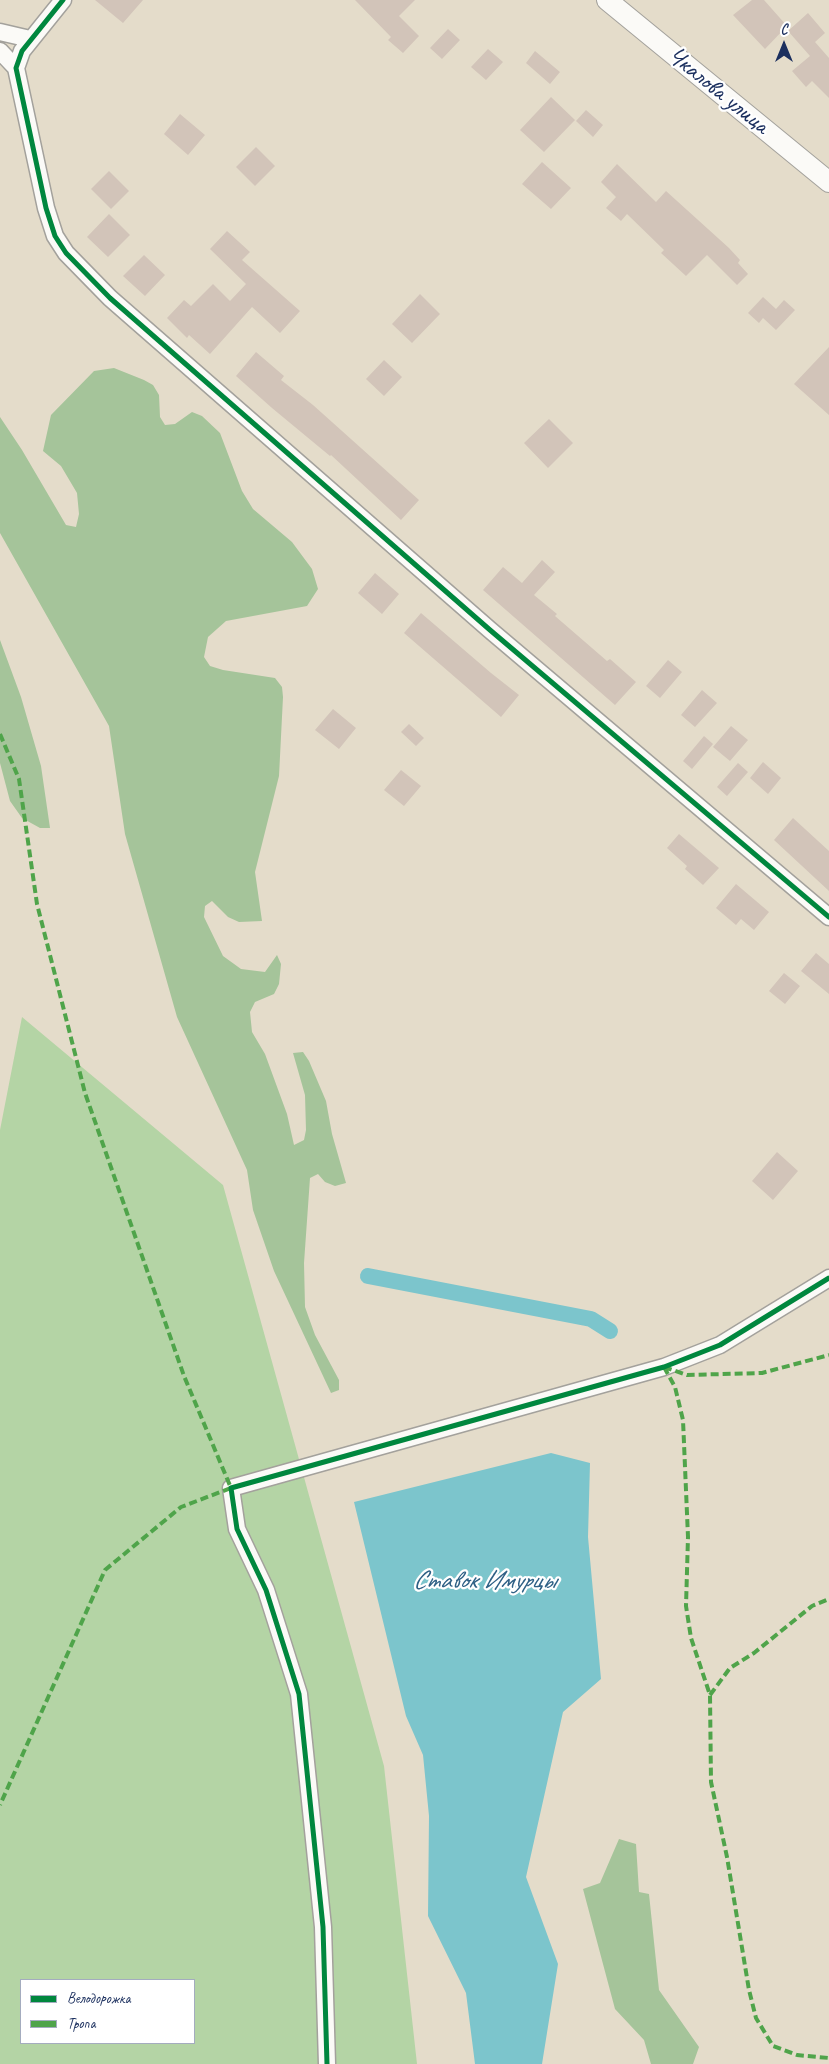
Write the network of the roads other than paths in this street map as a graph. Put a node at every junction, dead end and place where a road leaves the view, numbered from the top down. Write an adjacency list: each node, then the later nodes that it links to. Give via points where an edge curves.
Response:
1 (63, 0): 4 (street)
2 (607, 0): 7 (main road, Чкалова улица)
3 (0, 32): 4 (street)
4 (30, 39): 6 (street)
5 (0, 51): 6 (street)
6 (16, 68): 8 (street, via 46,208 55,236 66,253 110,298 490,630)
7 (829, 182)
8 (829, 918)
9 (829, 1278): 10 (street, via 720,1345 664,1367 230,1488 237,1528 266,1590 299,1694 323,1927)
10 (327, 2064)

